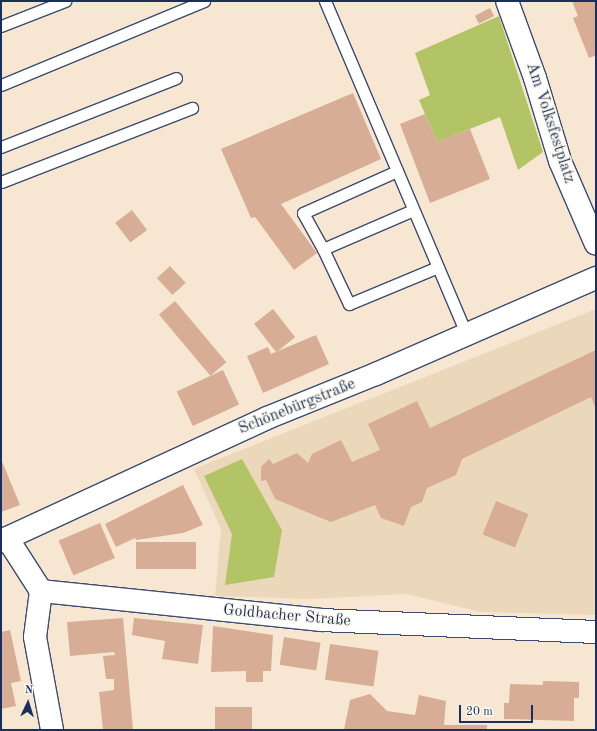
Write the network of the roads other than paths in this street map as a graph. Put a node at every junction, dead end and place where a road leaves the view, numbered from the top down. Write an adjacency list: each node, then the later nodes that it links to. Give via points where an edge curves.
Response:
1 (65, 1): 5 (lane)
2 (204, 1): 7 (lane)
3 (325, 1): 10 (lane)
4 (507, 1): 13 (street, Am Volksfestplatz, via 536,78 560,161)
5 (1, 26)
6 (176, 78): 9 (lane)
7 (1, 85)
8 (192, 108): 11 (lane)
9 (1, 147)
10 (397, 171): 12 (lane); 14 (lane, via 303,212)
11 (1, 182)
12 (413, 210): 14 (lane); 15 (lane)
13 (596, 244)
14 (323, 249): 15 (lane, via 349,304)
15 (438, 267): 17 (lane)
16 (596, 278): 17 (street, Schönebürgstraße)
17 (467, 335): 18 (street, Schönebürgstraße, via 260,421)
18 (4, 540): 19 (street)
19 (41, 591): 20 (street, Goldbacher Straße, via 321,620); 21 (street, via 35,637)
20 (596, 632)
21 (52, 730)

